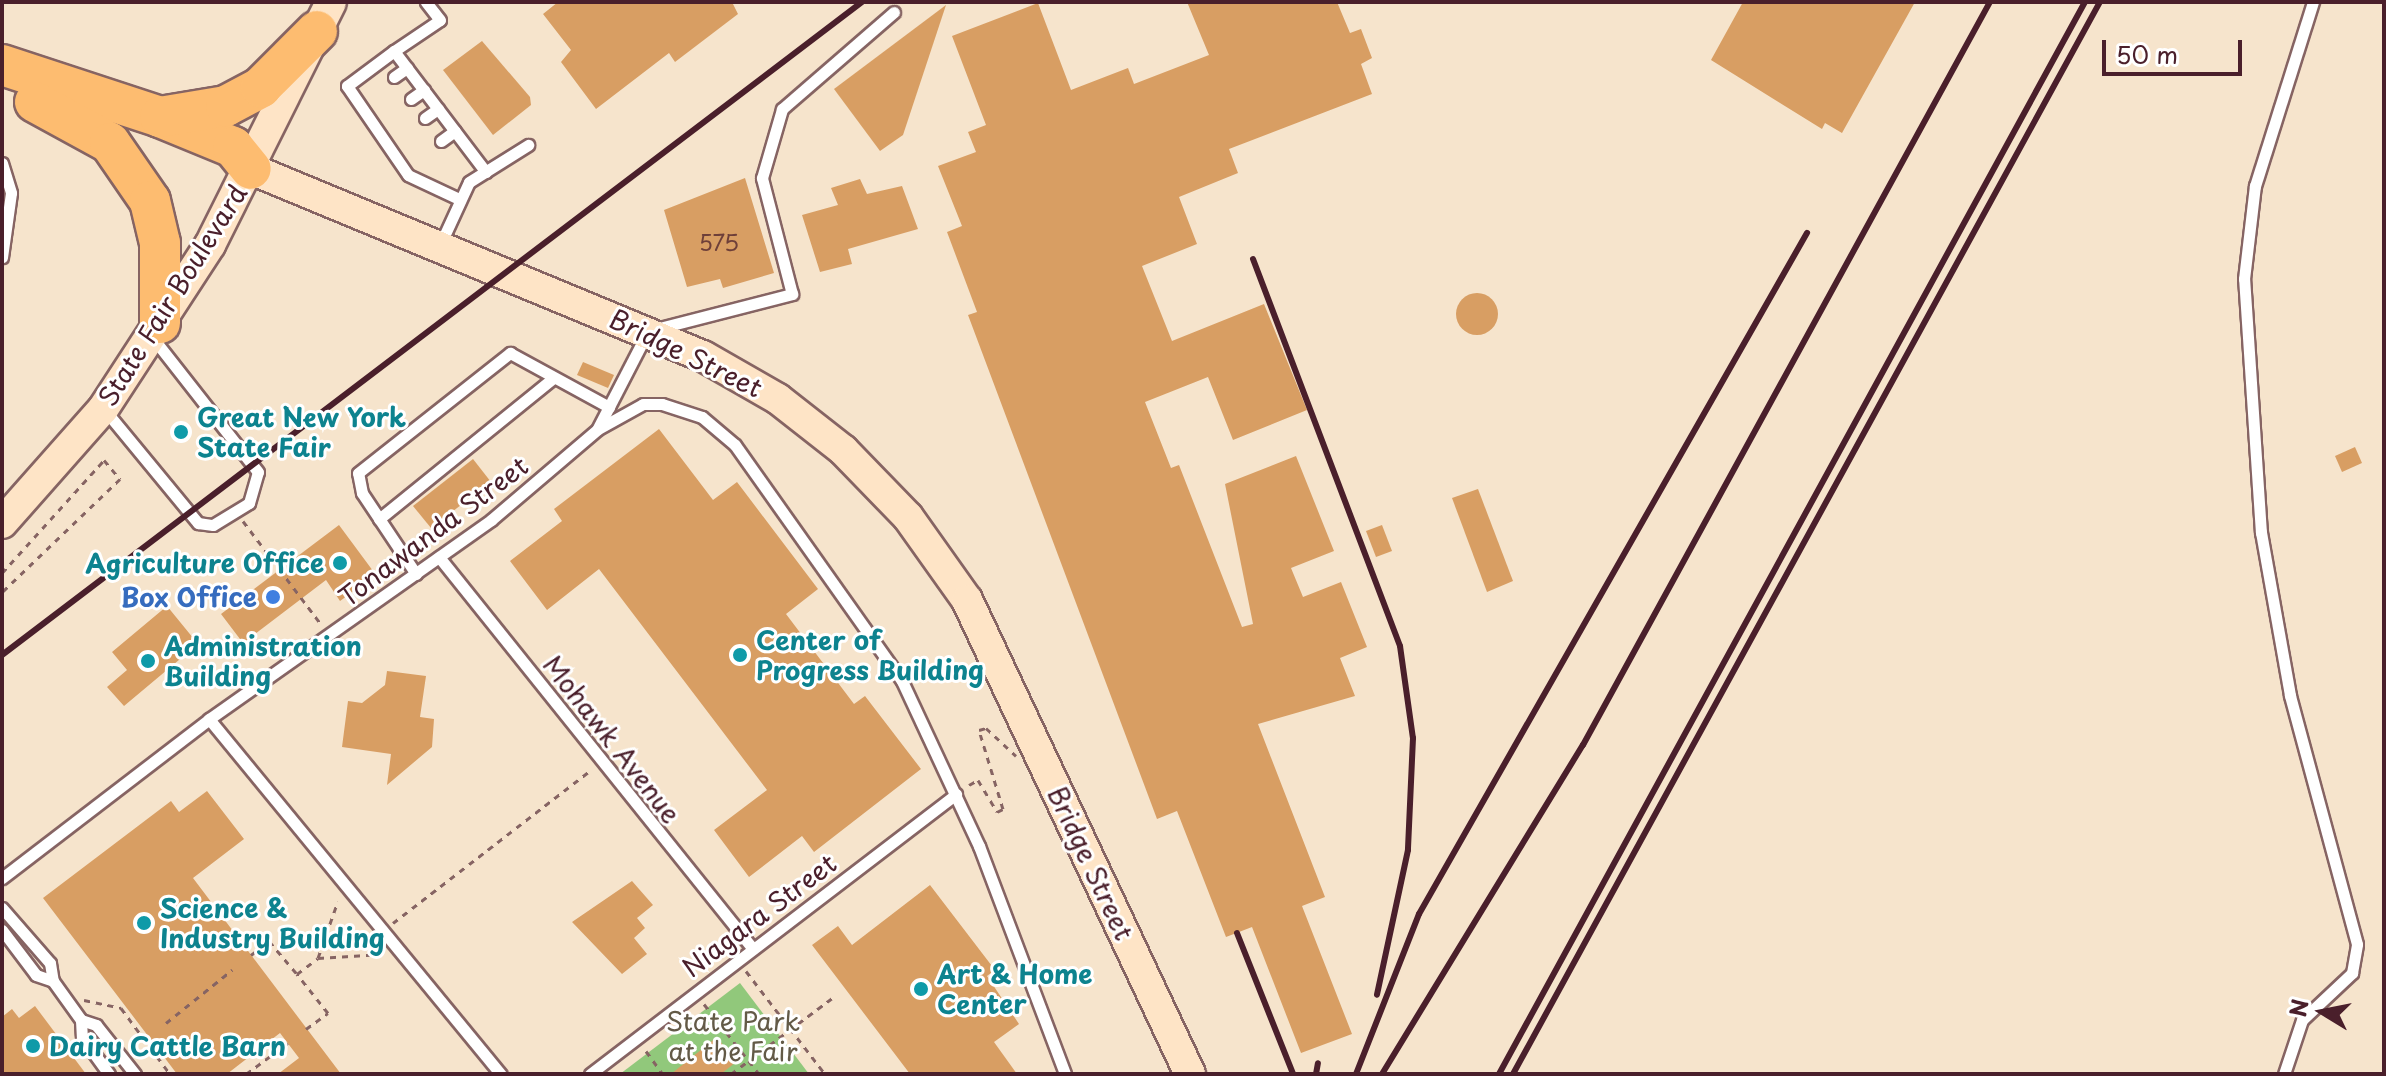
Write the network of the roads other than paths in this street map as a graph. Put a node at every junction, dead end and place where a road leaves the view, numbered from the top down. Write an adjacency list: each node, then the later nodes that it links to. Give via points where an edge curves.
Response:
1 (426, 2): 5 (lane, via 440,20)
2 (2313, 2): 52 (lane, via 2255,186 2244,279 2261,533 2290,695 2357,944 2352,973 2302,1020)
3 (894, 12): 29 (lane, via 782,109 762,178 792,294)
4 (324, 16): 13 (highway, via 261,87 226,106); 22 (main road, State Fair Boulevard)
5 (394, 51): 7 (lane); 18 (lane, via 347,86 379,122)
6 (2, 65): 13 (highway)
7 (407, 68): 8 (lane); 9 (lane)
8 (394, 77)
9 (424, 90): 11 (lane); 12 (lane)
10 (18, 98): 22 (highway, via 223,166); 28 (highway, via 110,143 150,201 160,243)
11 (411, 99)
12 (438, 109): 14 (lane); 15 (lane)
13 (160, 117): 22 (highway, via 233,147)
14 (425, 118)
15 (455, 131): 17 (lane); 24 (lane)
16 (397, 137): 18 (lane)
17 (441, 141)
18 (387, 144): 23 (lane)
19 (528, 145): 24 (lane)
20 (416, 159): 23 (lane)
21 (2, 163): 27 (lane, via 11,193)
22 (251, 169): 26 (main road, Bridge Street); 28 (main road, State Fair Boulevard)
23 (403, 169): 25 (lane)
24 (486, 172): 25 (lane)
25 (459, 199): 26 (lane)
26 (440, 245): 29 (main road, Bridge Street)
27 (2, 257)
28 (156, 329): 32 (main road, State Fair Boulevard); 32 (lane, via 258,472 239,515 213,525 198,523)
29 (648, 331): 31 (lane); 51 (main road, Bridge Street, via 778,399 882,488 967,600)
30 (552, 379): 31 (lane); 34 (lane); 34 (lane, via 510,353 358,473)
31 (609, 407): 33 (lane)
32 (103, 409): 35 (main road, State Fair Boulevard)
33 (598, 429): 36 (lane, Tonawanda Street); 39 (lane, Tonawanda Street, via 643,404 662,404 702,417 735,445 902,681)
34 (379, 519): 37 (lane)
35 (2, 523)
36 (439, 557): 37 (lane, Tonawanda Street); 43 (lane, Mohawk Avenue)
37 (416, 574): 38 (lane, Tonawanda Street)
38 (209, 719): 40 (lane, Tonawanda Street); 48 (lane)
39 (956, 794): 43 (lane, Niagara Street); 50 (lane)
40 (2, 878)
41 (2, 908): 44 (lane, via 50,963)
42 (2, 930): 44 (lane, via 36,975)
43 (751, 947): 49 (lane, Niagara Street)
44 (53, 981): 45 (lane)
45 (81, 1020): 46 (lane, via 82,1037); 47 (lane, via 96,1025)
46 (109, 1074)
47 (135, 1074)
48 (501, 1074)
49 (590, 1074)
50 (1065, 1074)
51 (1190, 1074)
52 (2284, 1074)

